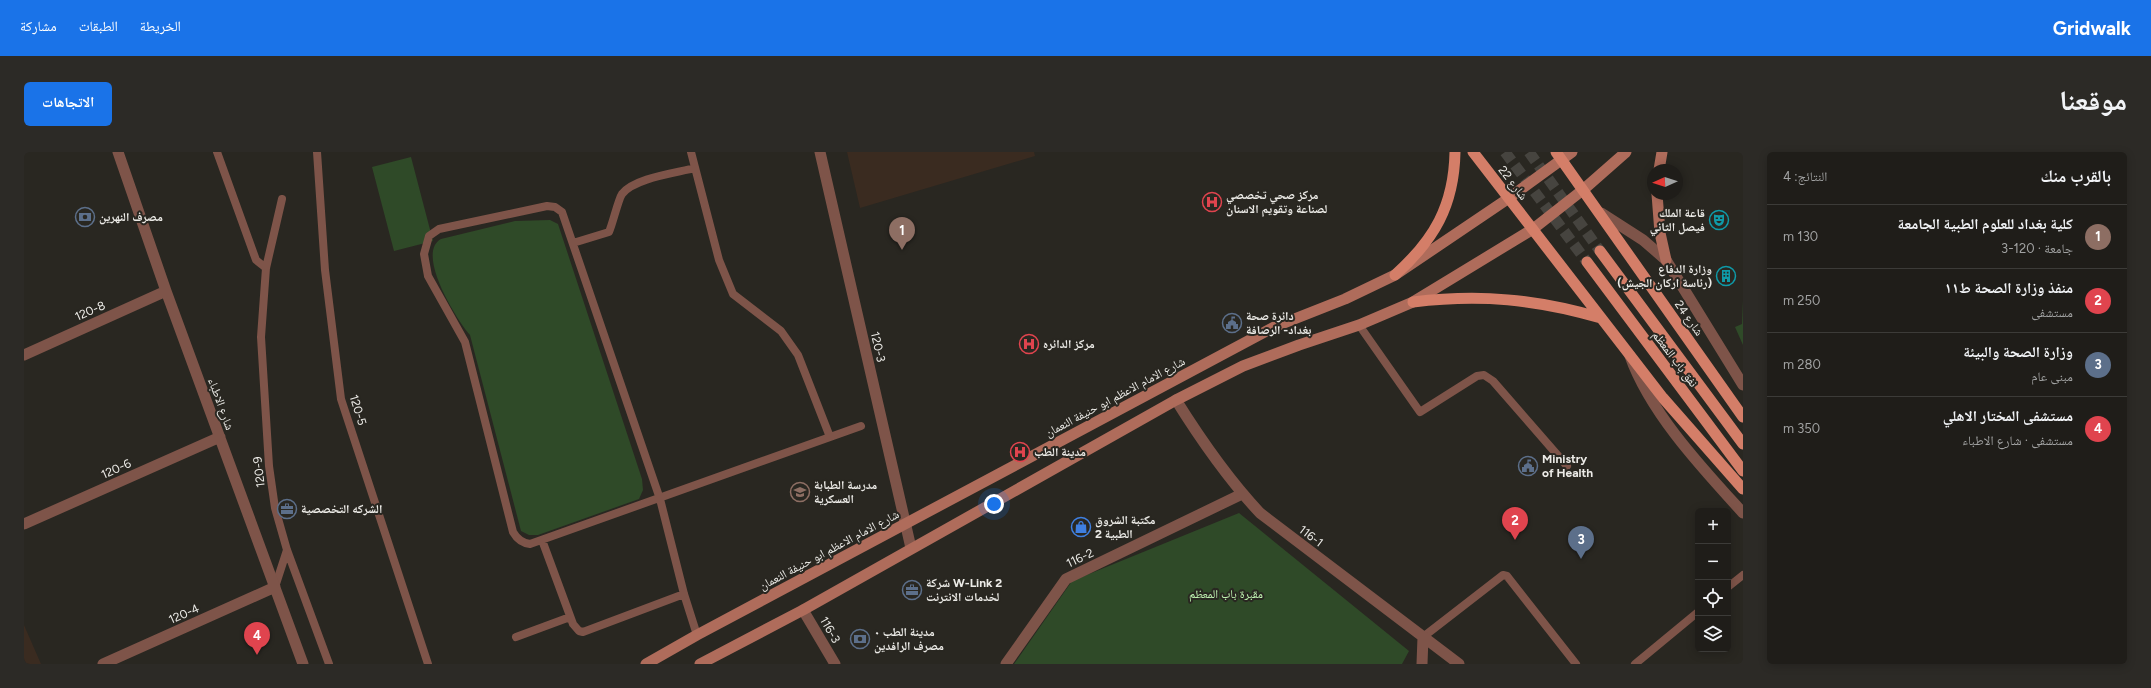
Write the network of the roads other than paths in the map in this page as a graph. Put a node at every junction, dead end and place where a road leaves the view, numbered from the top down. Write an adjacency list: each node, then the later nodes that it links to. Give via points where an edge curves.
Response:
1 (118, 152): 26 (street, شارع الاطباء)
2 (216, 152): 24 (lane, via 256,260)
3 (317, 152): 63 (lane, 120-5, via 325,270 341,399)
4 (691, 152): 13 (lane)
5 (820, 152): 46 (street, 120-3)
6 (1455, 152): 25 (main road, via 1453,181 1446,208 1433,234 1416,256)
7 (1474, 152): 15 (main road, شارع 22)
8 (1572, 152): 11 (main road, شارع الامام الاعظم ابو حنيفة النعمان)
9 (1626, 152): 14 (main road)
10 (1662, 152): 12 (main road)
11 (1559, 156): 14 (main road); 15 (main road, شارع الامام الاعظم ابو حنيفة النعمان)
12 (1660, 164)
13 (695, 168): 20 (lane, via 636,183 622,194 609,232); 37 (lane, via 719,260 733,294 781,332 798,355)
14 (1584, 189): 18 (main road, شارع 24); 19 (main road)
15 (1509, 198): 19 (main road, شارع 22); 25 (main road, شارع الامام الاعظم ابو حنيفة النعمان)
16 (282, 199): 24 (lane, 120-9)
17 (1657, 200): 22 (main road, via 1660,233)
18 (1601, 213): 22 (street, شارع 24, via 1643,240); 34 (main road, شارع 24)
19 (1533, 229): 27 (main road); 28 (main road)
20 (573, 243): 43 (lane); 47 (lane, via 562,212 556,207 547,206 439,229 429,236 425,247 428,276 465,342 513,532 526,544)
21 (1600, 251): 38 (main road, نفق باب المعظم)
22 (1666, 260): 32 (street, شارع 24)
23 (1587, 262): 40 (main road, نفق باب المعظم)
24 (266, 268): 49 (lane, 120-9, via 261,337 264,403 275,508)
25 (1395, 275): 46 (main road, شارع الامام الاعظم ابو حنيفة النعمان, via 1345,299 1274,327)
26 (166, 291): 31 (street, 120-8); 36 (street, شارع الاطباء)
27 (1413, 302): 28 (main road, via 1476,297 1508,298 1571,309); 29 (main road)
28 (1601, 318): 30 (main road)
29 (1359, 325): 33 (main road, via 1243,366); 39 (lane, via 1420,412 1477,376 1484,376 1493,381)
30 (1629, 354): 41 (main road, via 1663,398); 44 (street, via 1637,376 1674,432 1706,473)
31 (24, 355)
32 (1743, 385)
33 (1176, 400): 42 (street, 116-1); 48 (main road)
34 (1743, 417)
35 (861, 426): 37 (lane)
36 (220, 437): 45 (street, 120-6); 52 (street, شارع الاطباء)
37 (830, 437): 43 (lane)
38 (1743, 444)
39 (1567, 466)
40 (1743, 471)
41 (1743, 489)
42 (1242, 494): 59 (street, 116-1, via 1260,513); 67 (street, 116-2, via 1066,579)
43 (660, 499): 47 (lane); 53 (lane)
44 (1743, 513)
45 (24, 524)
46 (906, 524): 48 (street, 120-3); 57 (main road, شارع الامام الاعظم ابو حنيفة النعمان)
47 (542, 540): 56 (lane)
48 (911, 548): 54 (main road)
49 (287, 550): 52 (lane); 62 (lane, 120-9)
50 (1743, 575): 51 (lane)
51 (1731, 585)
52 (275, 587): 60 (street, 120-4); 61 (street, شارع الاطباء)
53 (684, 594): 56 (lane, via 583,632 575,628); 57 (lane)
54 (804, 610): 65 (main road); 66 (street, 116-3)
55 (1695, 614): 71 (lane)
56 (570, 617): 58 (lane)
57 (697, 635): 64 (main road, شارع الامام الاعظم ابو حنيفة النعمان)
58 (516, 637)
59 (1423, 637): 68 (street); 69 (street, 116-1); 70 (lane, via 1503,575 1507,576)
60 (103, 664)
61 (303, 664)
62 (330, 664)
63 (428, 664)
64 (646, 664)
65 (700, 664)
66 (835, 664)
67 (1006, 664)
68 (1422, 664)
69 (1460, 664)
70 (1576, 664)
71 (1635, 664)

